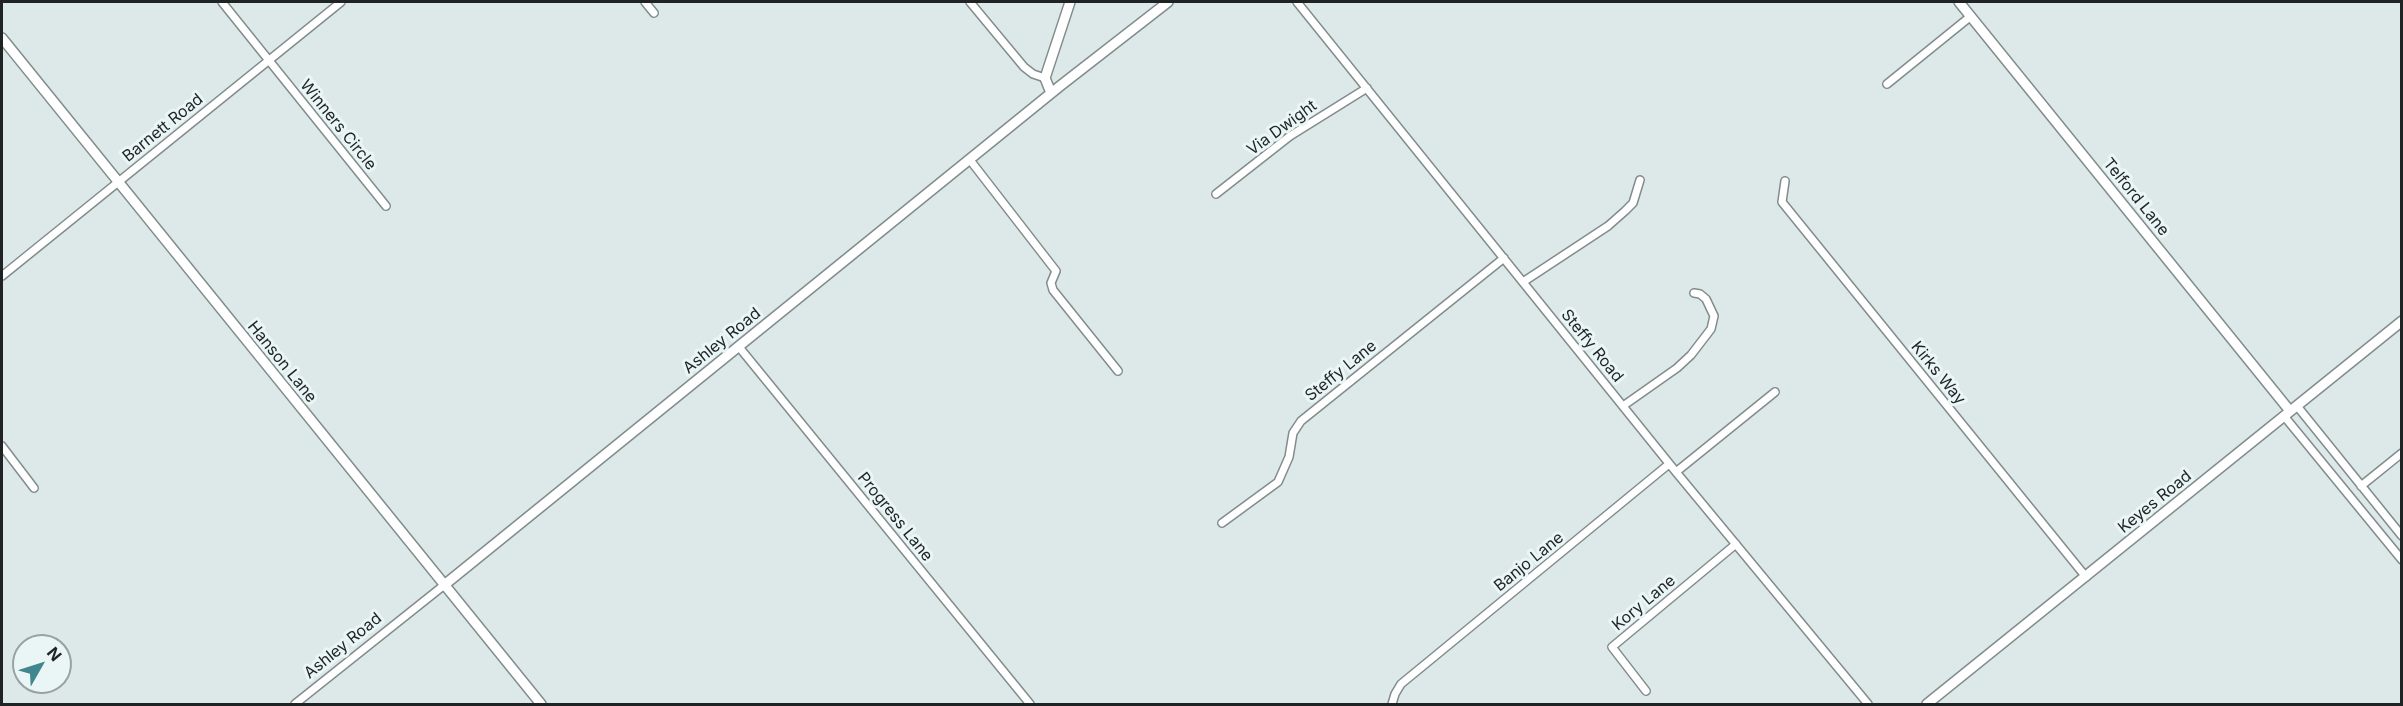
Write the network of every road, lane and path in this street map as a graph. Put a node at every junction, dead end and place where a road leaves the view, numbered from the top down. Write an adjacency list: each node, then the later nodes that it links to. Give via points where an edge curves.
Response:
1 (222, 2): 12 (street, Winners Circle)
2 (341, 2): 12 (street, Barnett Road)
3 (645, 2): 9 (street)
4 (970, 2): 13 (street, via 1024,67)
5 (1070, 2): 13 (street)
6 (1168, 2): 16 (street, Ashley Road)
7 (1297, 2): 15 (street, Steffy Road)
8 (1959, 2): 10 (street, Telford Lane)
9 (654, 13)
10 (1971, 16): 14 (street); 32 (street, Telford Lane)
11 (2, 38): 20 (street, Hanson Lane)
12 (269, 60): 20 (street, Barnett Road); 22 (street, Winners Circle)
13 (1046, 78): 16 (street)
14 (1887, 84)
15 (1366, 88): 21 (street, Via Dwight, via 1304,127); 23 (street, Steffy Road)
16 (1051, 93): 17 (street, Ashley Road)
17 (970, 160): 28 (street, Ashley Road); 29 (street, via 1056,271 1051,283 1053,290)
18 (1640, 180): 25 (street, via 1640,188 1626,211)
19 (1785, 181): 43 (street, Kirks Way, via 1782,202)
20 (118, 182): 24 (street, Barnett Road); 44 (street, Hanson Lane)
21 (1216, 194)
22 (386, 206)
23 (1504, 258): 25 (street, Steffy Road); 39 (street, Steffy Lane, via 1300,421 1278,482)
24 (2, 276)
25 (1523, 282): 31 (street, Steffy Road)
26 (1694, 293): 31 (street, via 1706,299 1714,315 1710,329 1677,368)
27 (2402, 321): 32 (street, Keyes Road)
28 (739, 347): 44 (street, Ashley Road); 46 (street, Progress Lane)
29 (1118, 371)
30 (1775, 392): 36 (street)
31 (1623, 406): 35 (street, Steffy Road)
32 (2291, 411): 37 (street, Telford Lane); 42 (street, Telford Lane); 43 (street, Keyes Road)
33 (2, 446): 38 (street)
34 (2402, 453): 37 (street)
35 (1670, 464): 36 (street, Steffy Road); 49 (street, Banjo Lane, via 1401,684)
36 (1676, 472): 41 (street, Steffy Road)
37 (2361, 486): 40 (street, Telford Lane)
38 (34, 488)
39 (1222, 523)
40 (2402, 536)
41 (1736, 544): 45 (street, Kory Lane, via 1612,647); 50 (street, Steffy Road)
42 (2402, 560)
43 (2086, 577): 51 (street, Keyes Road)
44 (443, 586): 47 (street, Ashley Road); 48 (street, Hanson Lane)
45 (1646, 691)
46 (1030, 704)
47 (294, 705)
48 (541, 705)
49 (1392, 705)
50 (1868, 705)
51 (1927, 705)

